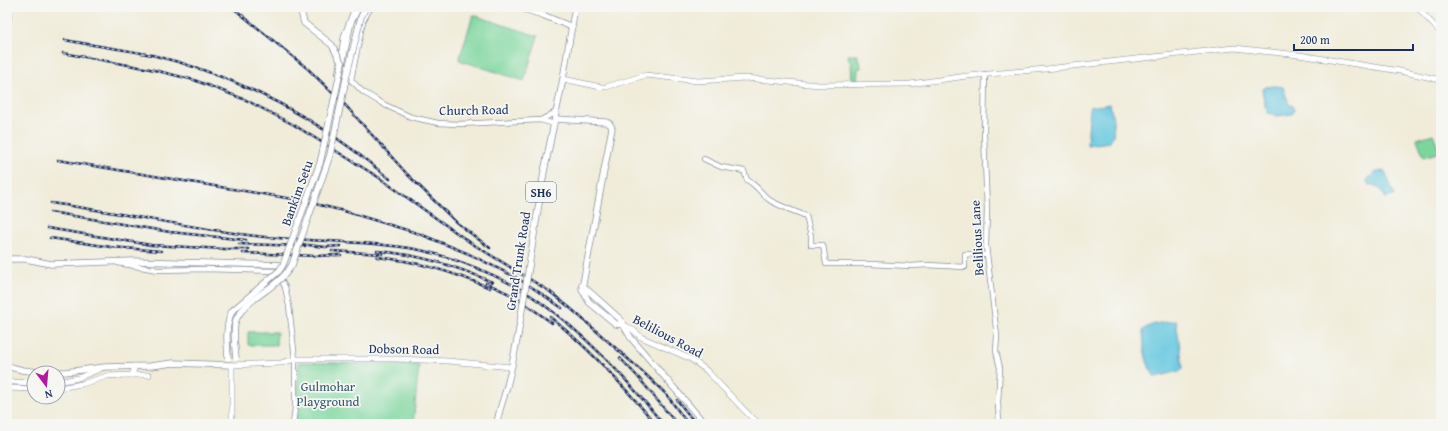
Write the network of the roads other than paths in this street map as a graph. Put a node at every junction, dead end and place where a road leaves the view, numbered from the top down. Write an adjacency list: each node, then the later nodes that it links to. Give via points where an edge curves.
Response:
1 (10, 7): 11 (main road)
2 (300, 7): 13 (main road, bridge, via 304,23 332,46)
3 (355, 7): 16 (street, Church Road, via 344,36 338,68 338,73)
4 (359, 7): 13 (main road, Bankim Setu, via 351,22)
5 (366, 7): 28 (main road, Bankim Setu, bridge, via 361,17 347,74 330,155 292,265 286,274 237,317 234,335 236,358)
6 (371, 7): 16 (street, via 363,21)
7 (517, 7): 10 (main road)
8 (575, 7): 10 (main road, Grand Trunk Road / SH6)
9 (1417, 7): 12 (main road)
10 (572, 28): 15 (main road, Grand Trunk Road / SH6)
11 (7, 29)
12 (1441, 33)
13 (342, 64): 25 (main road, Bankim Setu, bridge, via 320,164)
14 (985, 74): 15 (main road, via 904,84 818,85 746,78 698,81 646,75 601,87); 17 (main road, via 1234,48 1299,55); 22 (street, Belilious Lane)
15 (563, 78): 18 (main road, Grand Trunk Road / SH6)
16 (350, 80): 19 (street, Church Road, via 363,92 385,105 411,117 438,123)
17 (1441, 80)
18 (556, 112): 19 (street); 20 (main road, Grand Trunk Road / SH6)
19 (541, 120): 20 (street)
20 (554, 121): 26 (main road, via 606,122 612,128 582,290 589,302 616,324); 32 (main road, Grand Trunk Road / SH6, bridge)
21 (704, 159): 22 (street, via 721,167 744,171 747,180 770,200 806,216 811,245 823,245 826,264 965,267 965,254)
22 (987, 255): 46 (street, Belilious Lane, via 997,336 996,351 1000,368)
23 (7, 259): 24 (main road, via 26,259 51,264)
24 (112, 262): 25 (main road); 27 (street, via 158,270 276,271 285,287)
25 (283, 265): 28 (main road, Bankim Setu, bridge, via 232,311 226,338 228,358)
26 (624, 325): 44 (main road, via 631,338); 45 (main road, Belilious Road, via 641,337 691,359 706,370)
27 (295, 359): 28 (main road, Dobson Road, via 281,363); 32 (main road, Dobson Road, via 396,359); 42 (street)
28 (232, 365): 30 (main road, via 173,363); 41 (main road)
29 (7, 366): 31 (main road, via 39,372)
30 (135, 366): 31 (main road); 33 (main road)
31 (105, 367): 36 (main road)
32 (511, 367): 43 (main road, Grand Trunk Road / SH6)
33 (132, 375): 34 (main road); 38 (main road, via 107,376)
34 (149, 376)
35 (7, 380): 37 (main road)
36 (66, 380)
37 (26, 383)
38 (66, 387)
39 (7, 388): 40 (main road)
40 (26, 389)
41 (232, 423)
42 (293, 424)
43 (497, 424)
44 (705, 424)
45 (760, 424)
46 (999, 424)

